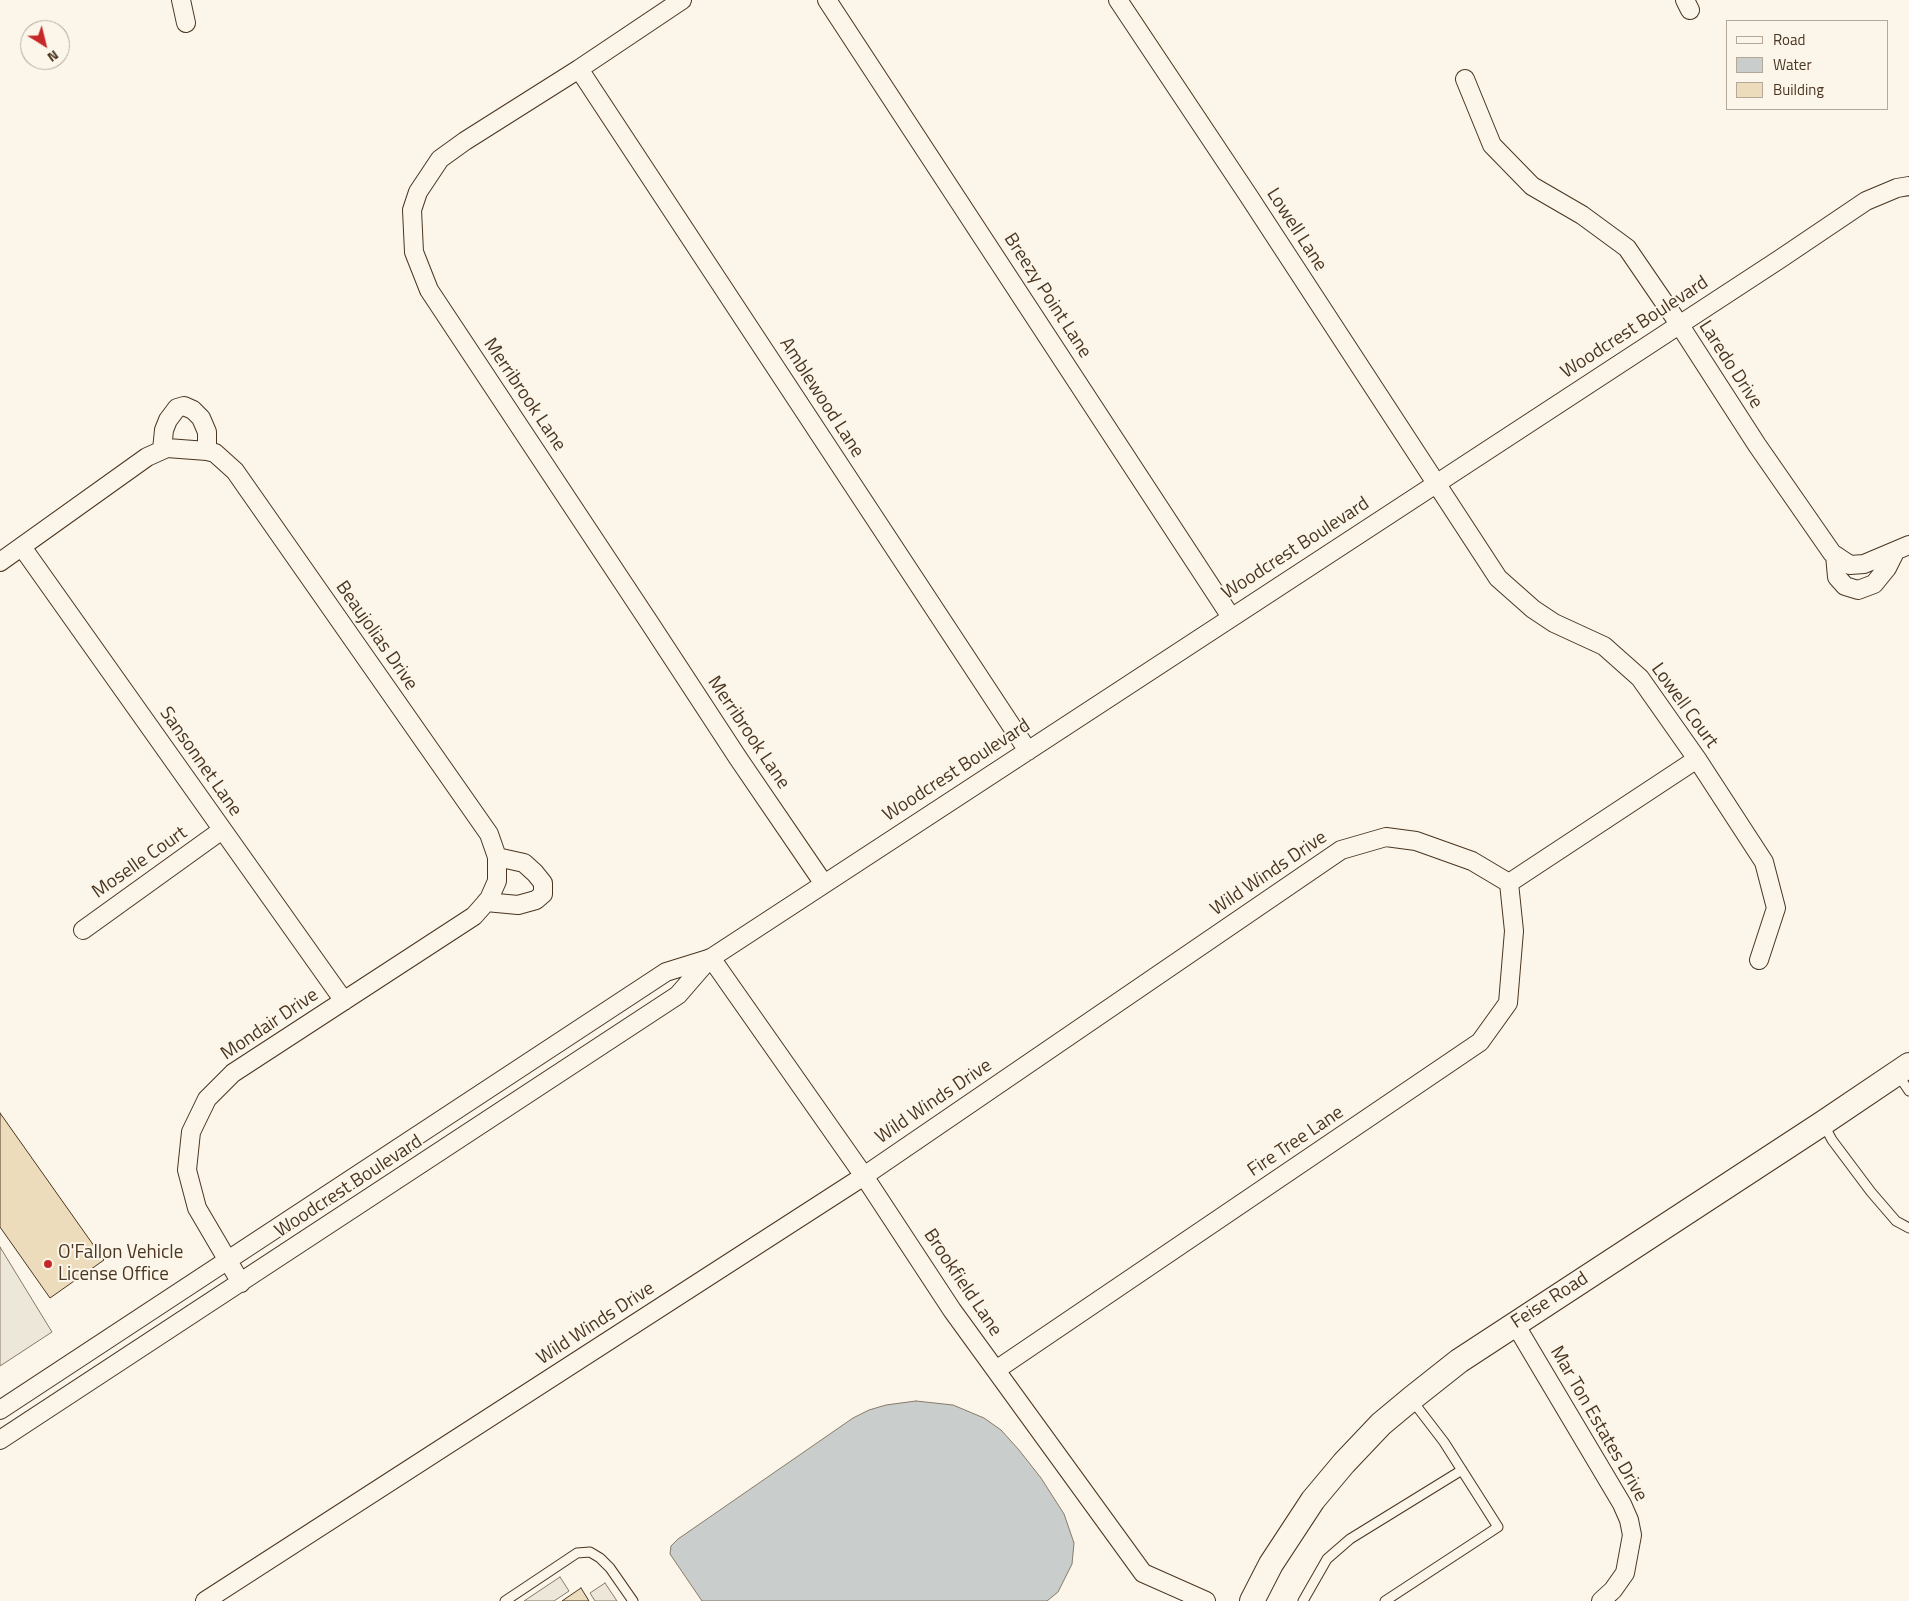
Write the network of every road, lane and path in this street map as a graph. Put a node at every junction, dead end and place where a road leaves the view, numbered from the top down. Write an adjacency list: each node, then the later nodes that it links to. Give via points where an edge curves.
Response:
1 (181, 0): 5 (street)
2 (682, 0): 6 (street, Merribrook Lane)
3 (827, 0): 17 (street, Breezy Point Lane)
4 (1118, 0): 12 (street, Lowell Lane)
5 (186, 23)
6 (579, 69): 18 (street, Amblewood Lane); 23 (street, Merribrook Lane, via 440,159 418,192 412,210 414,252 429,290)
7 (1465, 79): 9 (street, Laredo Drive, via 1492,145 1532,186 1582,215 1626,248)
8 (1909, 186): 9 (street, Woodcrest Boulevard, via 1866,201)
9 (1679, 324): 12 (street, Woodcrest Boulevard); 15 (street, Laredo Drive, via 1757,445)
10 (162, 450): 11 (street, Beaujolias Drive); 11 (street, via 168,420 177,408 184,406 201,418 207,432); 13 (street, Beaujolias Drive, via 147,457)
11 (207, 451): 21 (street, Beaujolias Drive, via 235,471 489,834)
12 (1436, 484): 17 (street, Woodcrest Boulevard); 19 (street, Lowell Court, via 1498,578 1554,623 1604,646 1640,678)
13 (22, 547): 16 (street, Beaujolias Drive); 20 (street, Sansonnet Lane)
14 (1902, 549): 15 (street, Laredo Drive, via 1864,564 1850,565); 15 (street, Laredo Drive, via 1874,584 1858,590 1845,586 1837,577)
15 (1834, 555)
16 (0, 562)
17 (1231, 617): 18 (street, Woodcrest Boulevard)
18 (1028, 751): 23 (street, Woodcrest Boulevard)
19 (1697, 759): 22 (street); 27 (street, Lowell Court, via 1764,862 1776,908)
20 (222, 830): 25 (street, Moselle Court); 28 (street, Sansonnet Lane)
21 (497, 857): 24 (street, Mondair Drive, via 497,881); 24 (street, via 524,863 543,883 543,894 536,900 518,905)
22 (1509, 883): 31 (street, Wild Winds Drive, via 1472,861 1416,841 1386,837 1341,850); 36 (street, Fire Tree Lane, via 1514,931 1508,1003 1480,1042)
23 (824, 884): 26 (street, Woodcrest Boulevard)
24 (486, 902): 28 (street, Mondair Drive, via 474,916)
25 (83, 930)
26 (711, 958): 31 (street, Brookfield Lane); 33 (street, Woodcrest Boulevard, via 666,972); 34 (street, Woodcrest Boulevard, via 678,995)
27 (1759, 960)
28 (344, 1001): 33 (street, Mondair Drive, via 233,1073 207,1099 191,1132 187,1170 197,1208)
29 (1905, 1076): 30 (main road, Feise Road)
30 (1823, 1123): 32 (lane, via 1871,1192 1896,1221); 35 (main road, Feise Road)
31 (864, 1176): 36 (street, Brookfield Lane, via 952,1310); 41 (street, Wild Winds Drive)
32 (1909, 1228)
33 (227, 1260): 34 (street, Mondair Drive); 38 (street, Woodcrest Boulevard)
34 (242, 1283): 39 (street, Woodcrest Boulevard)
35 (1515, 1324): 37 (main road, Feise Road, via 1459,1360); 48 (street, Mar Ton Estates Drive, via 1629,1520 1632,1535 1625,1572)
36 (996, 1370): 44 (street, Brookfield Lane, via 1143,1573)
37 (1411, 1399): 40 (lane); 45 (main road, Feise Road, via 1381,1424 1313,1500 1271,1564)
38 (0, 1410)
39 (0, 1440)
40 (1462, 1470): 46 (lane, via 1350,1539 1326,1559); 47 (lane, via 1498,1527)
41 (205, 1601)
42 (505, 1601): 43 (lane, via 577,1553 590,1552 610,1568)
43 (633, 1601)
44 (1206, 1601)
45 (1252, 1601)
46 (1303, 1601)
47 (1385, 1601)
48 (1601, 1601)

